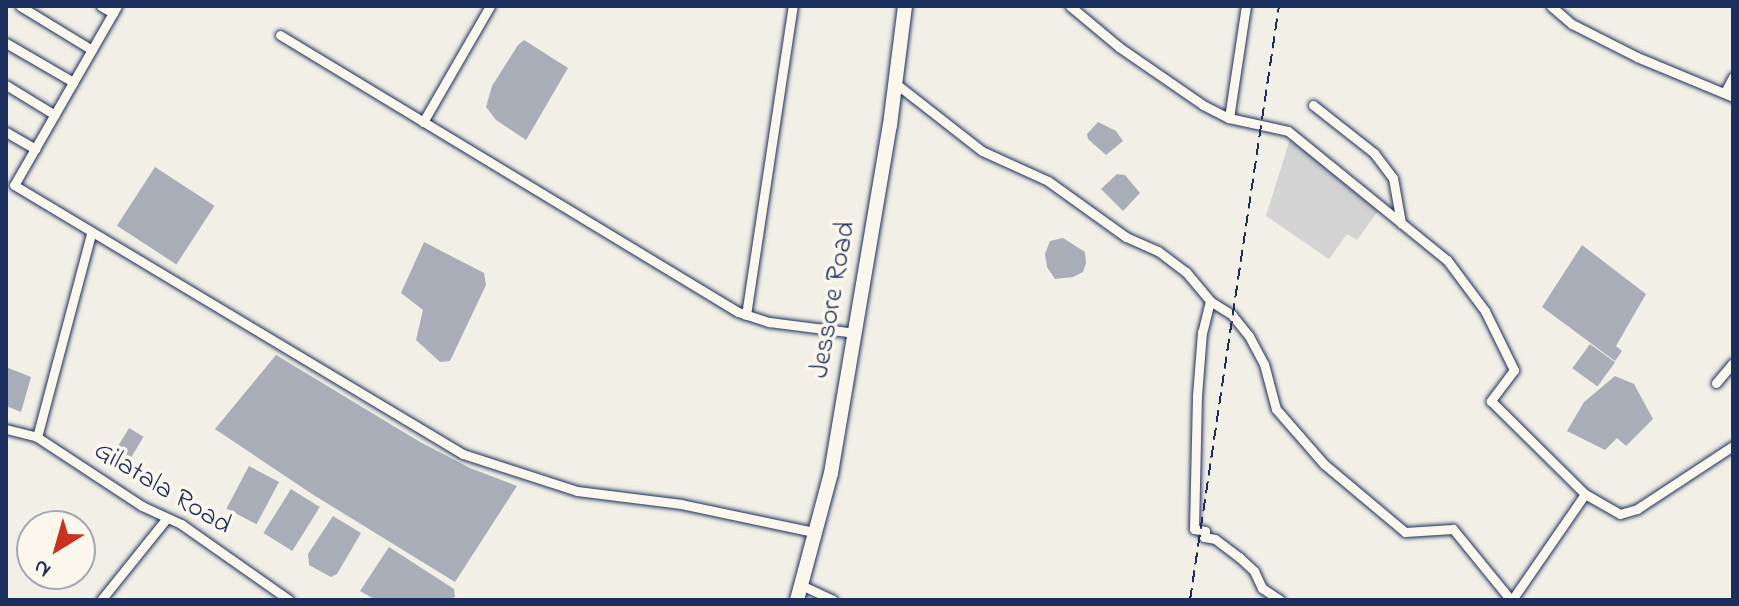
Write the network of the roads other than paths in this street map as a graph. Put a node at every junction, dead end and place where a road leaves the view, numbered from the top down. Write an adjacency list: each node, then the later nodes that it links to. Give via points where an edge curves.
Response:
1 (20, 6): 12 (street)
2 (101, 6): 9 (street)
3 (490, 6): 21 (street)
4 (793, 6): 28 (street)
5 (905, 6): 15 (highway, Jessore Road)
6 (1070, 6): 20 (street, via 1119,47)
7 (1246, 6): 20 (street)
8 (1551, 6): 17 (street, via 1572,24 1637,57)
9 (115, 10): 12 (street)
10 (280, 35): 21 (street)
11 (6, 43): 14 (street)
12 (92, 50): 14 (street)
13 (1733, 77): 17 (street)
14 (73, 82): 19 (street)
15 (895, 83): 27 (street, via 982,151 1048,181 1126,237 1158,251 1186,272); 29 (highway, Jessore Road)
16 (6, 85): 19 (street)
17 (1729, 95)
18 (1313, 105): 25 (street, via 1374,153 1393,178)
19 (55, 115): 23 (street)
20 (1229, 118): 25 (street, via 1288,131)
21 (423, 122): 28 (street)
22 (6, 132): 23 (street)
23 (35, 149): 24 (street)
24 (10, 183): 26 (street)
25 (1401, 223): 35 (street, via 1447,260 1485,311 1514,370 1491,401)
26 (91, 234): 33 (street); 37 (street, via 463,454 577,491 681,504)
27 (1210, 301): 43 (street, via 1197,396 1194,529 1205,531 1204,537 1239,557 1262,588); 44 (street, via 1232,315 1249,336 1264,364 1276,409 1324,464 1405,532 1453,529)
28 (746, 315): 29 (street)
29 (855, 333): 37 (highway, Jessore Road, via 831,473)
30 (1733, 363): 31 (street)
31 (1716, 383)
32 (6, 429): 33 (street, Gilatala Road)
33 (37, 437): 36 (street, Gilatala Road)
34 (1733, 446): 35 (street, via 1637,509 1620,514)
35 (1585, 494): 44 (street)
36 (167, 518): 39 (street); 40 (street, Gilatala Road)
37 (814, 532): 38 (highway, Jessore Road)
38 (801, 585): 41 (highway, Jessore Road); 42 (street)
39 (101, 600)
40 (289, 600)
41 (797, 600)
42 (833, 600)
43 (1280, 600)
44 (1511, 600)

